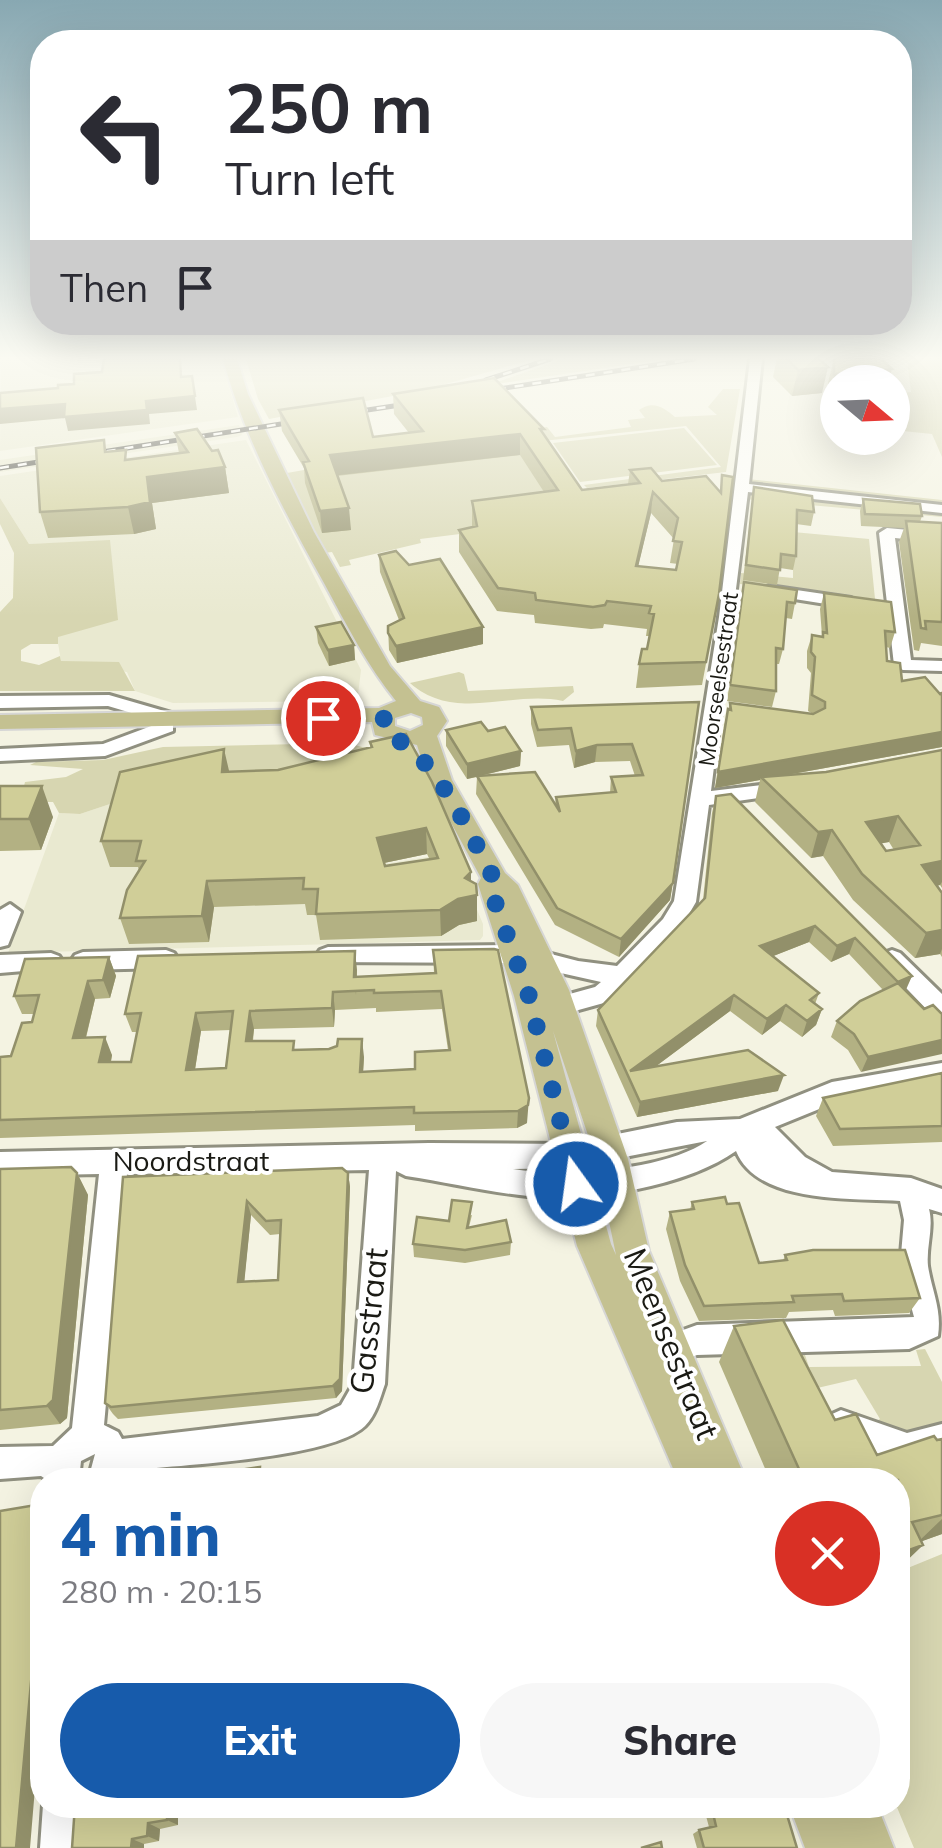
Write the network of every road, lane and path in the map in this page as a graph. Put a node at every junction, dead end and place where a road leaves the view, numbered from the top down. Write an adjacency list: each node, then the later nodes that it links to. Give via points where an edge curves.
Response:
1 (263, 445): 14 (main road, via 382,668)
2 (746, 445): 3 (street, Moorseelsestraat)
3 (741, 486): 4 (street); 6 (street, Moorseelsestraat)
4 (942, 508)
5 (942, 538): 8 (street, via 887,534 888,609 903,664)
6 (731, 587): 7 (street); 10 (street, Moorseelsestraat)
7 (860, 604)
8 (938, 671)
9 (0, 702): 12 (street, via 108,700)
10 (712, 708): 11 (street); 18 (street, Moorseelsestraat)
11 (740, 712)
12 (168, 723): 13 (main road); 14 (main road); 15 (main road); 16 (street, via 105,750)
13 (13, 725)
14 (401, 726): 15 (main road); 15 (main road, via 363,735); 23 (main road, via 440,780 494,879 504,885)
15 (298, 728)
16 (0, 755)
17 (802, 785): 18 (street, via 740,805)
18 (701, 799): 26 (street, Moorseelsestraat, via 682,910)
19 (10, 912): 21 (street)
20 (872, 939): 28 (street)
21 (0, 940)
22 (300, 956): 23 (street)
23 (529, 956): 26 (street); 27 (main road)
24 (184, 958): 25 (street)
25 (0, 964)
26 (620, 975): 27 (street, Moorseelsestraat, via 603,994)
27 (544, 1001): 34 (main road, Meensestraat); 35 (main road, Meensestraat)
28 (942, 1010)
29 (942, 1073): 30 (street, Noordstraat, via 832,1093)
30 (748, 1128): 34 (street, Noordstraat, via 710,1156 661,1172); 37 (street, via 750,1154 774,1174)
31 (383, 1158): 32 (street, Noordstraat); 35 (street, Noordstraat, via 522,1183); 45 (street, Gasstraat, via 362,1408 318,1432)
32 (114, 1163): 33 (street, Noordstraat); 45 (street)
33 (0, 1164)
34 (612, 1164): 35 (street, Noordstraat); 41 (main road, Meensestraat, via 632,1251)
35 (572, 1170): 49 (main road, Meensestraat, via 594,1246)
36 (942, 1181): 37 (street)
37 (912, 1190): 38 (street); 39 (street, via 918,1220 914,1266)
38 (942, 1200)
39 (936, 1318): 40 (street, via 908,1334)
40 (778, 1336): 41 (street, via 697,1340); 42 (street)
41 (672, 1349): 50 (main road, Meensestraat)
42 (790, 1368)
43 (814, 1409): 44 (street, via 849,1432 907,1449)
44 (942, 1440)
45 (101, 1458): 48 (street, via 71,1447)
46 (0, 1463): 47 (street, via 41,1460)
47 (56, 1468)
48 (64, 1468)
49 (694, 1468)
50 (721, 1468)
51 (62, 1818): 54 (street)
52 (818, 1818): 55 (main road)
53 (858, 1818): 56 (main road)
54 (60, 1848)
55 (828, 1848)
56 (870, 1848)

